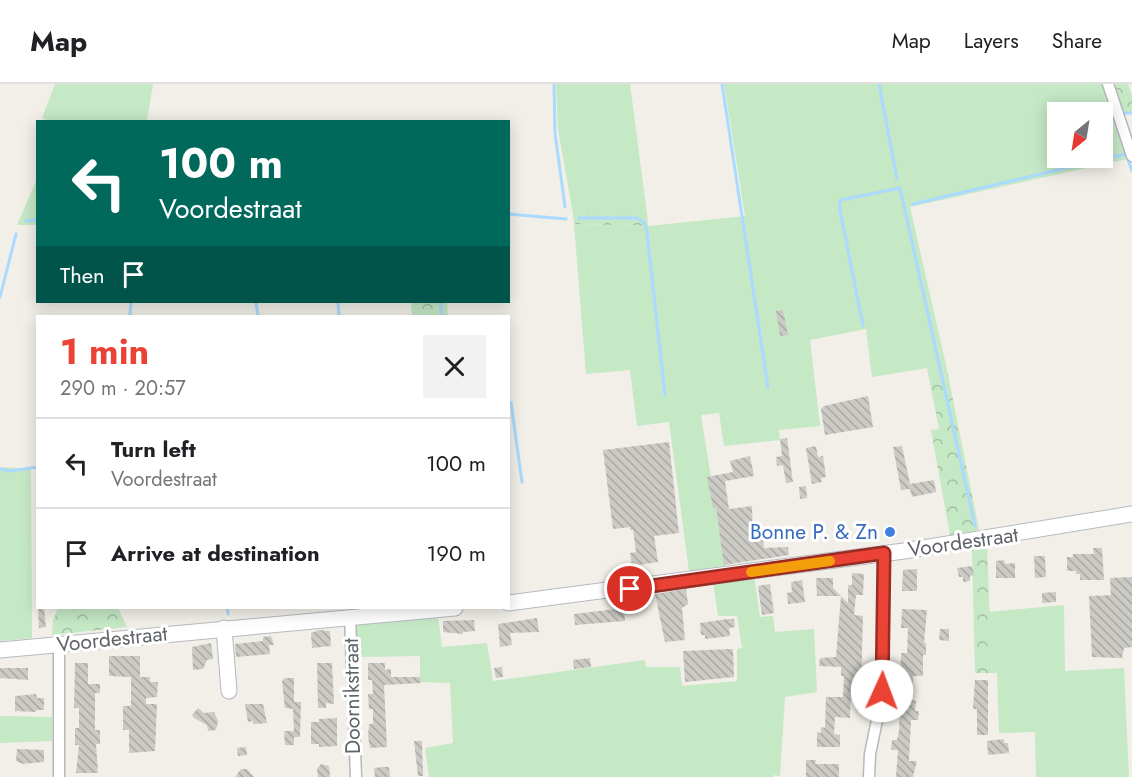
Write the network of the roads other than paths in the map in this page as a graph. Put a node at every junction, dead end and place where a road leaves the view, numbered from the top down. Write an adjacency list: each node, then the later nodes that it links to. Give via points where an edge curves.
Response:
1 (1108, 84): 2 (street)
2 (1132, 156)
3 (1132, 514): 4 (street, Voordestraat)
4 (884, 553): 5 (street, Voordestraat); 14 (street, via 882,691)
5 (510, 603)
6 (442, 609): 7 (street, Voordestraat)
7 (350, 616): 8 (street, Voordestraat); 13 (street, Doornikstraat)
8 (224, 628): 9 (street, Voordestraat); 11 (street)
9 (58, 644): 10 (street, Voordestraat); 12 (street)
10 (0, 650)
11 (229, 691)
12 (59, 777)
13 (356, 777)
14 (869, 777)

